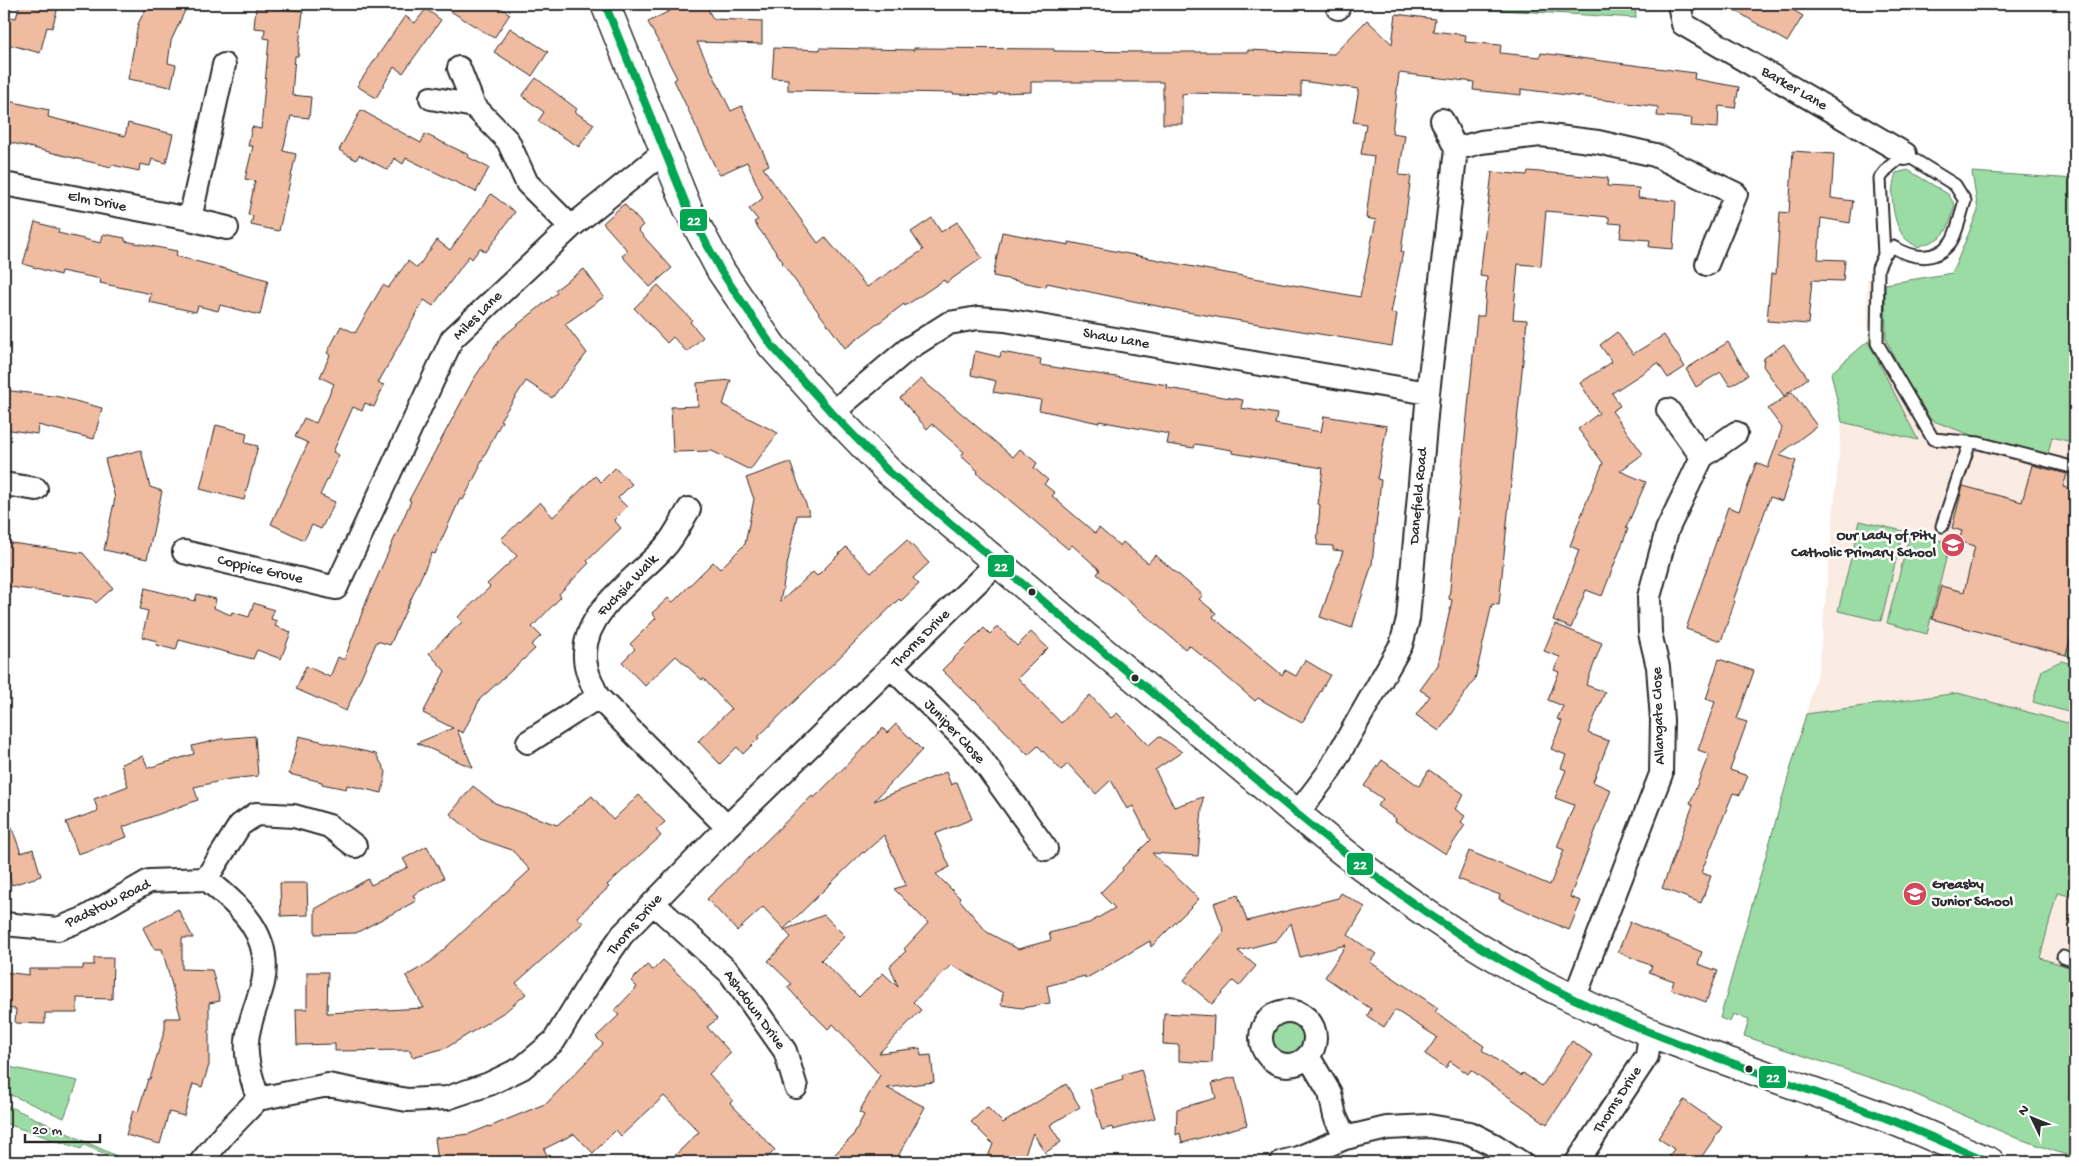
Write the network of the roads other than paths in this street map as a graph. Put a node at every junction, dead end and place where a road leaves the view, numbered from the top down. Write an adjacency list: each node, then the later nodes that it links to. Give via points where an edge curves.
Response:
1 (605, 4): 9 (street)
2 (1681, 14): 10 (street, Barker Lane)
3 (224, 65): 12 (street)
4 (459, 68): 6 (street)
5 (431, 98): 6 (street)
6 (474, 106): 13 (street, via 508,142 527,184)
7 (1442, 120): 8 (street)
8 (1456, 149): 16 (street, via 1481,142 1541,135 1598,142 1656,155 1736,194); 17 (street, Danefield Road)
9 (664, 152): 13 (street, Miles Lane); 19 (street, via 688,210 721,271 772,346)
10 (1905, 154): 15 (lane, via 1880,178); 15 (lane, via 1955,185 1965,201 1951,242 1939,252 1924,258 1893,247)
11 (4, 184): 12 (street, Elm Drive)
12 (190, 219): 14 (street, Elm Drive)
13 (571, 227): 30 (street, Miles Lane, via 452,339)
14 (227, 228)
15 (1884, 255): 21 (lane, via 1878,268 1877,342 1933,439)
16 (1707, 264)
17 (1428, 393): 19 (street, Shaw Lane, via 978,318 949,323 908,349); 34 (street, Danefield Road, via 1408,619 1401,645 1328,773)
18 (1668, 410): 22 (street)
19 (832, 414): 29 (street, via 888,471)
20 (1736, 433): 22 (street, Allangate Close)
21 (1970, 442): 23 (lane); 27 (lane)
22 (1702, 457): 43 (street, Allangate Close, via 1667,530 1650,597 1650,633 1658,667 1662,720 1661,774)
23 (2075, 468)
24 (4, 484): 25 (street)
25 (36, 489)
26 (689, 509): 32 (street, Fuchsia Walk, via 666,547 600,612 588,632 584,654)
27 (1942, 526)
28 (184, 552): 30 (street, Coppice Grove)
29 (997, 563): 31 (street, Thorns Drive); 34 (street)
30 (336, 588)
31 (892, 668): 35 (street, Thorns Drive); 37 (street, Juniper Close, via 974,749)
32 (598, 697): 33 (street); 35 (street, Fuchsia Walk)
33 (528, 742)
34 (1297, 814): 43 (street, via 1354,862 1466,941)
35 (727, 827): 39 (street, Thorns Drive)
36 (355, 846): 38 (street, via 329,826 294,816 256,814 240,825)
37 (1046, 849)
38 (206, 879): 40 (street, Padstow Road, via 148,880 83,919 58,928); 47 (street, via 232,899 260,936 266,959 246,1044)
39 (653, 903): 46 (street, Ashdown Drive, via 730,973 785,1051); 47 (street, Thorns Drive, via 622,936 554,1042 522,1068 506,1076 447,1098 407,1100 328,1085)
40 (4, 924)
41 (2063, 957): 42 (lane)
42 (2075, 961)
43 (1574, 1000): 44 (street)
44 (1650, 1034): 52 (street, Thorns Drive, via 1647,1056); 53 (street, via 1891,1119)
45 (1308, 1056): 48 (street, via 1330,1094)
46 (796, 1087)
47 (258, 1099): 49 (street)
48 (1345, 1138): 50 (street); 51 (street, via 1387,1128 1429,1126 1470,1132)
49 (201, 1162)
50 (1282, 1162)
51 (1520, 1162)
52 (1577, 1162)
53 (1990, 1162)

